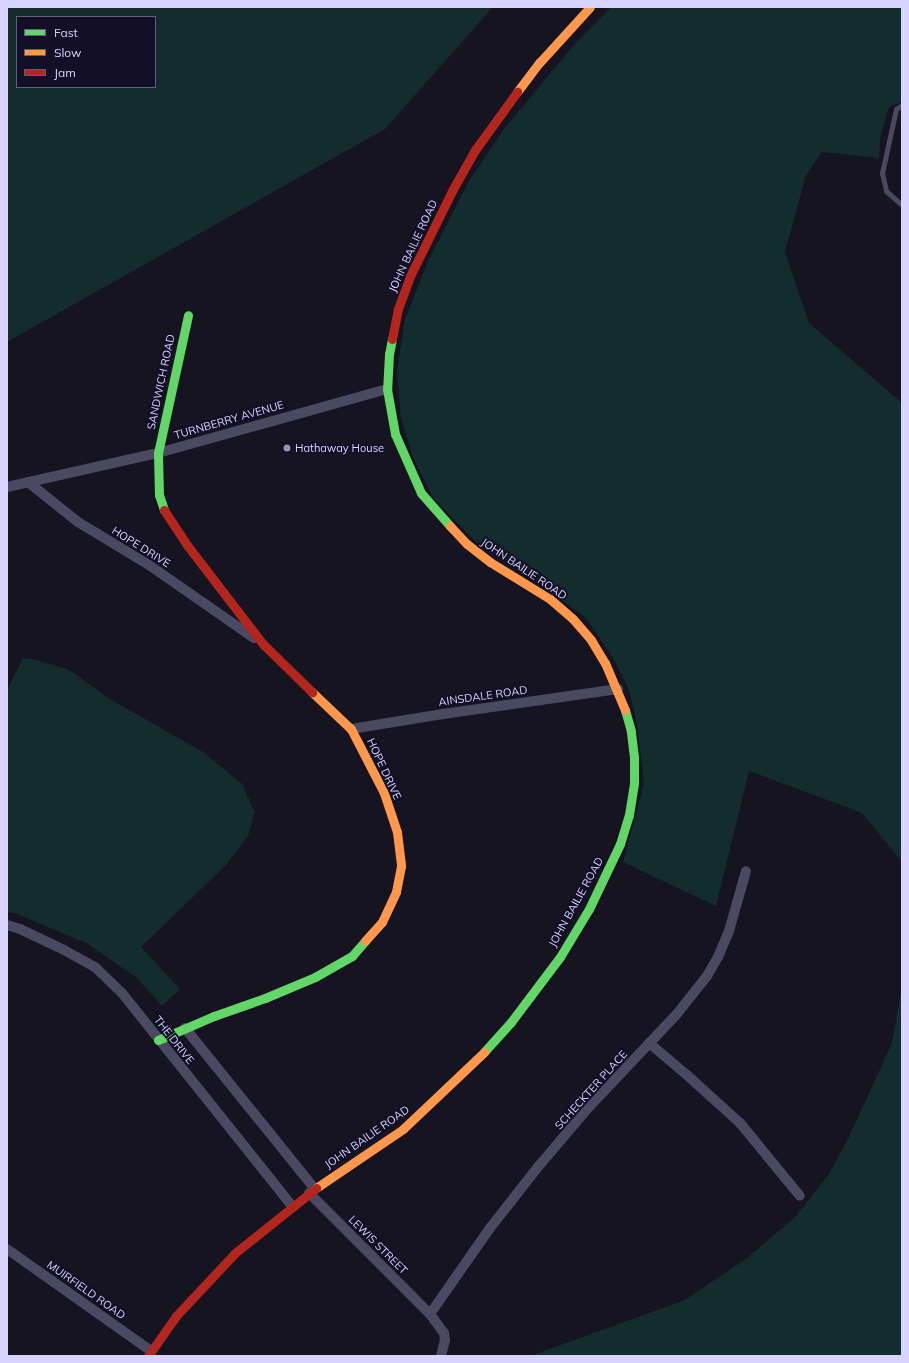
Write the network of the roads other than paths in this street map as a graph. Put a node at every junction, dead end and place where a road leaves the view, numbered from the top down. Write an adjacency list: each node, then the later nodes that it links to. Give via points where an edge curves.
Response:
1 (590, 7): 5 (street, JOHN BAILIE ROAD, via 540,62 498,116 453,188 410,276 398,309 389,354)
2 (902, 105): 3 (lane, via 896,110 882,173 886,191)
3 (902, 205)
4 (188, 315): 6 (street, SANDWICH ROAD)
5 (387, 389): 6 (street, TURNBERRY AVENUE); 10 (street, JOHN BAILIE ROAD, via 395,434 421,493 467,544 490,562 550,599 573,619 591,640)
6 (158, 453): 7 (street, TURNBERRY AVENUE); 9 (street, HOPE DRIVE, via 159,495 172,523 209,576)
7 (28, 482): 8 (street, TURNBERRY AVENUE); 9 (street, HOPE DRIVE, via 78,522 149,564)
8 (7, 487)
9 (263, 644): 11 (street, HOPE DRIVE)
10 (618, 689): 11 (street, AINSDALE ROAD); 17 (street, JOHN BAILIE ROAD, via 631,731 634,757 634,782 629,815 613,860 577,929 542,983 512,1022 458,1079 403,1129)
11 (351, 729): 14 (street, HOPE DRIVE, via 384,793 397,832 401,866 396,892 382,922 352,956 315,977)
12 (746, 871): 16 (street, SCHECKTER PLACE, via 729,931 718,957 691,997)
13 (7, 925): 15 (street, THE DRIVE, via 64,950 96,968 122,993)
14 (185, 1028): 15 (street, HOPE DRIVE); 17 (street, THE DRIVE)
15 (158, 1040): 19 (street, THE DRIVE)
16 (649, 1043): 18 (street, via 740,1123); 21 (street, SCHECKTER PLACE, via 588,1108 538,1167 490,1228)
17 (312, 1191): 19 (street, JOHN BAILIE ROAD); 21 (street, LEWIS STREET)
18 (800, 1196)
19 (292, 1206): 22 (street, JOHN BAILIE ROAD, via 235,1252 176,1316)
20 (7, 1249): 22 (street, MUIRFIELD ROAD)
21 (430, 1314): 23 (street, LEWIS STREET, via 444,1333)
22 (149, 1354)
23 (441, 1356)

